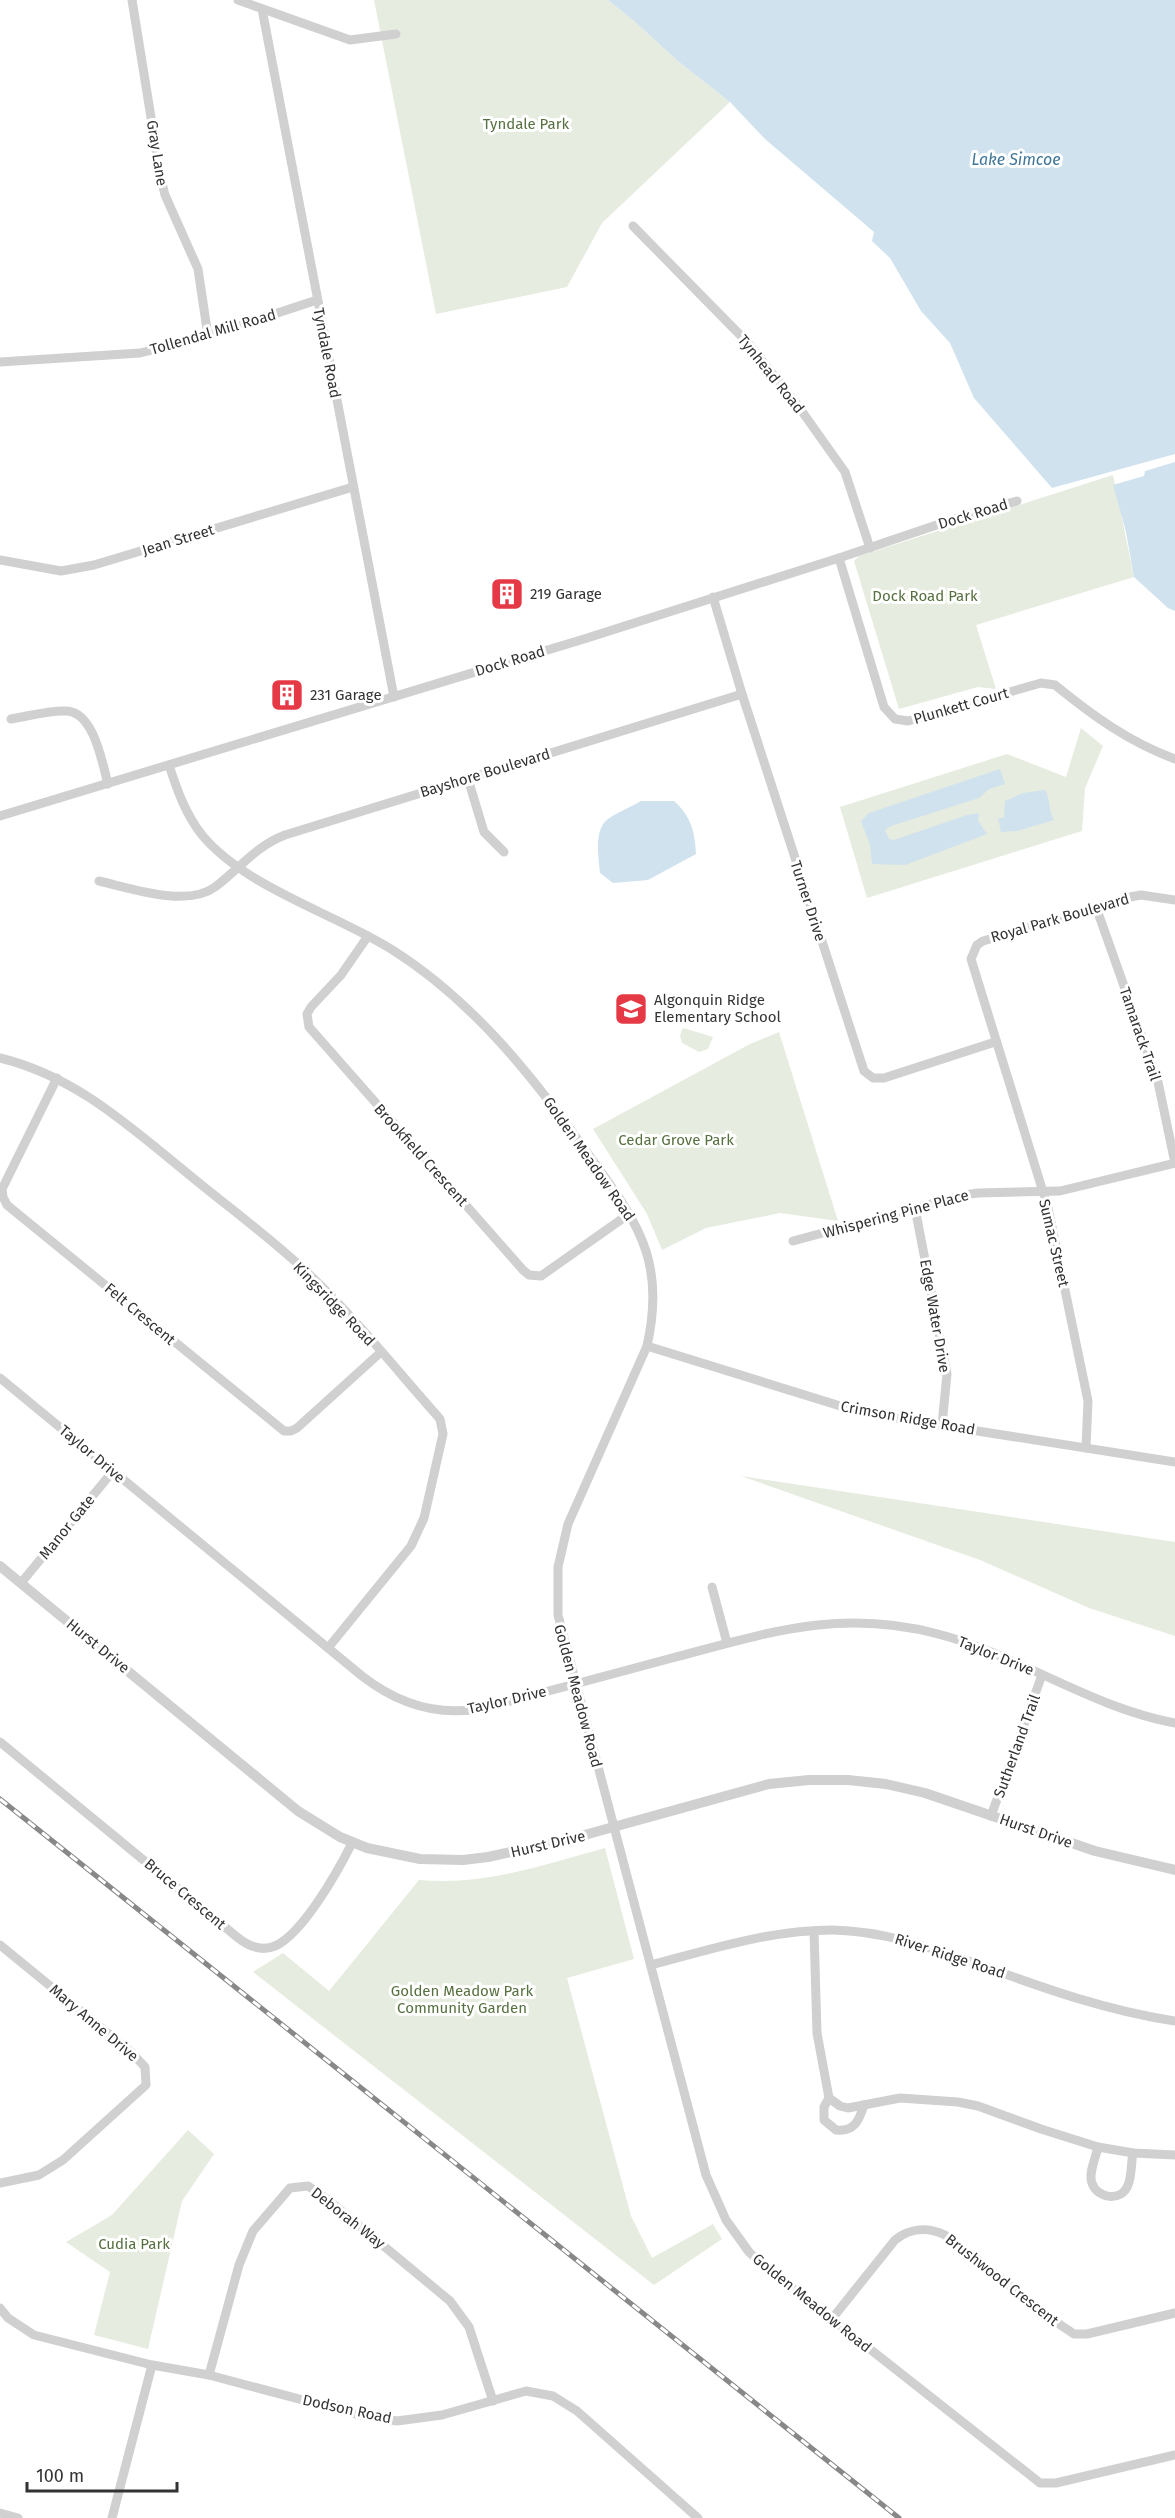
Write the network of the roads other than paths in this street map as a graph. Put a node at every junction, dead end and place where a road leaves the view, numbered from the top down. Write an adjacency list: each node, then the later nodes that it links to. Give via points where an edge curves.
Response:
1 (132, 0): 7 (street, Gray Lane, via 160,179 198,269)
2 (238, 0): 3 (street)
3 (262, 9): 4 (street, via 350,40); 6 (street, Tyndale Road)
4 (396, 34)
5 (633, 226): 11 (street, Tynhead Road, via 748,344 796,403 845,472)
6 (317, 300): 7 (street, Tollendal Mill Road); 9 (street, Tyndale Road)
7 (208, 336): 8 (street, Tollendal Mill Road, via 140,353)
8 (0, 362)
9 (353, 487): 13 (street, Jean Street, via 94,565 61,571); 16 (street, Tyndale Road)
10 (1017, 501): 11 (street, Dock Road)
11 (870, 548): 12 (street, Dock Road)
12 (839, 558): 14 (street, Dock Road); 18 (street, Plunkett Court, via 884,707 894,718 908,721 1049,683 1118,733)
13 (0, 560)
14 (713, 597): 15 (street, Turner Drive); 16 (street, Dock Road)
15 (742, 694): 20 (street, Bayshore Boulevard); 29 (street, Turner Drive, via 864,1071 873,1078 884,1078)
16 (393, 697): 19 (street, Dock Road)
17 (11, 719): 21 (street, via 68,711 81,716 91,728)
18 (1175, 759)
19 (169, 765): 21 (street, Dock Road); 24 (street, Golden Meadow Road, via 195,825)
20 (468, 779): 23 (street, via 484,832); 24 (street, Bayshore Boulevard, via 274,839)
21 (108, 784): 22 (street, Dock Road)
22 (0, 816)
23 (504, 852)
24 (237, 868): 25 (street, Bayshore Boulevard, via 215,887 194,895 144,891); 28 (street, Golden Meadow Road)
25 (99, 881)
26 (1175, 900): 27 (street, Royal Park Boulevard, via 1141,895)
27 (1096, 907): 29 (street, Royal Park Boulevard, via 977,945 970,959); 32 (street, Tamarack Trail, via 1158,1082)
28 (368, 936): 35 (street, Golden Meadow Road, via 440,983 470,1010 551,1102); 35 (street, Brookfield Crescent, via 341,975 310,1007 307,1014 312,1034 523,1270 541,1276)
29 (995, 1042): 33 (street, Sumac Street)
30 (0, 1058): 31 (street, Kingsridge Road)
31 (57, 1078): 38 (street, Kingsridge Road, via 102,1105 313,1277); 38 (street, Felt Crescent, via 3,1189 7,1205 284,1431 297,1428)
32 (1175, 1163): 33 (street, Whispering Pine Place, via 1060,1191)
33 (1043, 1191): 34 (street, Whispering Pine Place, via 978,1193); 41 (street, Sumac Street, via 1088,1401)
34 (915, 1208): 36 (street, Whispering Pine Place); 40 (street, Edge Water Drive, via 947,1374)
35 (629, 1214): 37 (street, Golden Meadow Road, via 645,1248 652,1280)
36 (794, 1241)
37 (648, 1346): 40 (street, Crimson Ridge Road, via 844,1408); 50 (street, Golden Meadow Road, via 572,1510 560,1553 558,1616)
38 (381, 1352): 48 (street, Kingsridge Road, via 440,1419 443,1434 424,1518 411,1546)
39 (0, 1378): 43 (street, Taylor Drive)
40 (942, 1425): 41 (street, Crimson Ridge Road)
41 (1086, 1448): 42 (street, Crimson Ridge Road)
42 (1175, 1462)
43 (113, 1471): 45 (street, Manor Gate); 48 (street, Taylor Drive)
44 (0, 1566): 45 (street, Hurst Drive)
45 (21, 1583): 55 (street, Hurst Drive, via 298,1811)
46 (712, 1587): 47 (street)
47 (728, 1643): 49 (street, Taylor Drive, via 805,1625 877,1622 948,1636); 50 (street, Taylor Drive)
48 (328, 1648): 50 (street, Taylor Drive, via 387,1693 436,1710 468,1711)
49 (1042, 1675): 51 (street, Taylor Drive, via 1132,1712); 53 (street, Sutherland Trail)
50 (575, 1684): 54 (street, Golden Meadow Road)
51 (1175, 1723)
52 (0, 1742): 55 (street, Bruce Crescent, via 252,1947 270,1948 291,1934 329,1887)
53 (991, 1816): 54 (street, Hurst Drive, via 907,1788 820,1779 752,1788); 56 (street, Hurst Drive, via 1095,1851)
54 (613, 1828): 55 (street, Hurst Drive, via 464,1860 414,1858); 59 (street, Golden Meadow Road)
55 (352, 1842)
56 (1175, 1870)
57 (814, 1931): 59 (street, River Ridge Road, via 756,1938); 60 (street, River Ridge Road, via 866,1933 904,1940 1098,2006); 61 (street, via 817,2033)
58 (0, 1945): 66 (street, Mary Anne Drive, via 131,2052 145,2067 146,2085 63,2160 39,2175)
59 (651, 1965): 69 (street, Golden Meadow Road, via 706,2175 719,2206 749,2252)
60 (1175, 2020)
61 (829, 2098): 62 (street, via 848,2108); 62 (street, via 824,2120 836,2130 852,2128)
62 (864, 2105): 63 (street, via 900,2098 958,2102)
63 (1098, 2147): 64 (street); 64 (street, via 1091,2178 1092,2185 1104,2196 1114,2197 1128,2186)
64 (1133, 2152): 65 (street)
65 (1175, 2155)
66 (0, 2183)
67 (0, 2308): 70 (street, Dodson Road, via 34,2335)
68 (1175, 2313): 69 (street, Brushwood Crescent, via 1074,2334 945,2235 920,2230 895,2240)
69 (831, 2320): 73 (street, Golden Meadow Road, via 1040,2483 1056,2483)
70 (152, 2366): 71 (street, Dodson Road); 76 (street)
71 (208, 2375): 72 (street, Dodson Road, via 359,2415 397,2421 442,2415); 72 (street, Deborah Way, via 239,2265 253,2231 290,2188 308,2186 450,2301 469,2327)
72 (493, 2401): 77 (street, Dodson Road, via 526,2391 553,2396 577,2411)
73 (1175, 2455)
74 (0, 2513): 75 (street)
75 (18, 2518)
76 (112, 2518)
77 (697, 2518)

